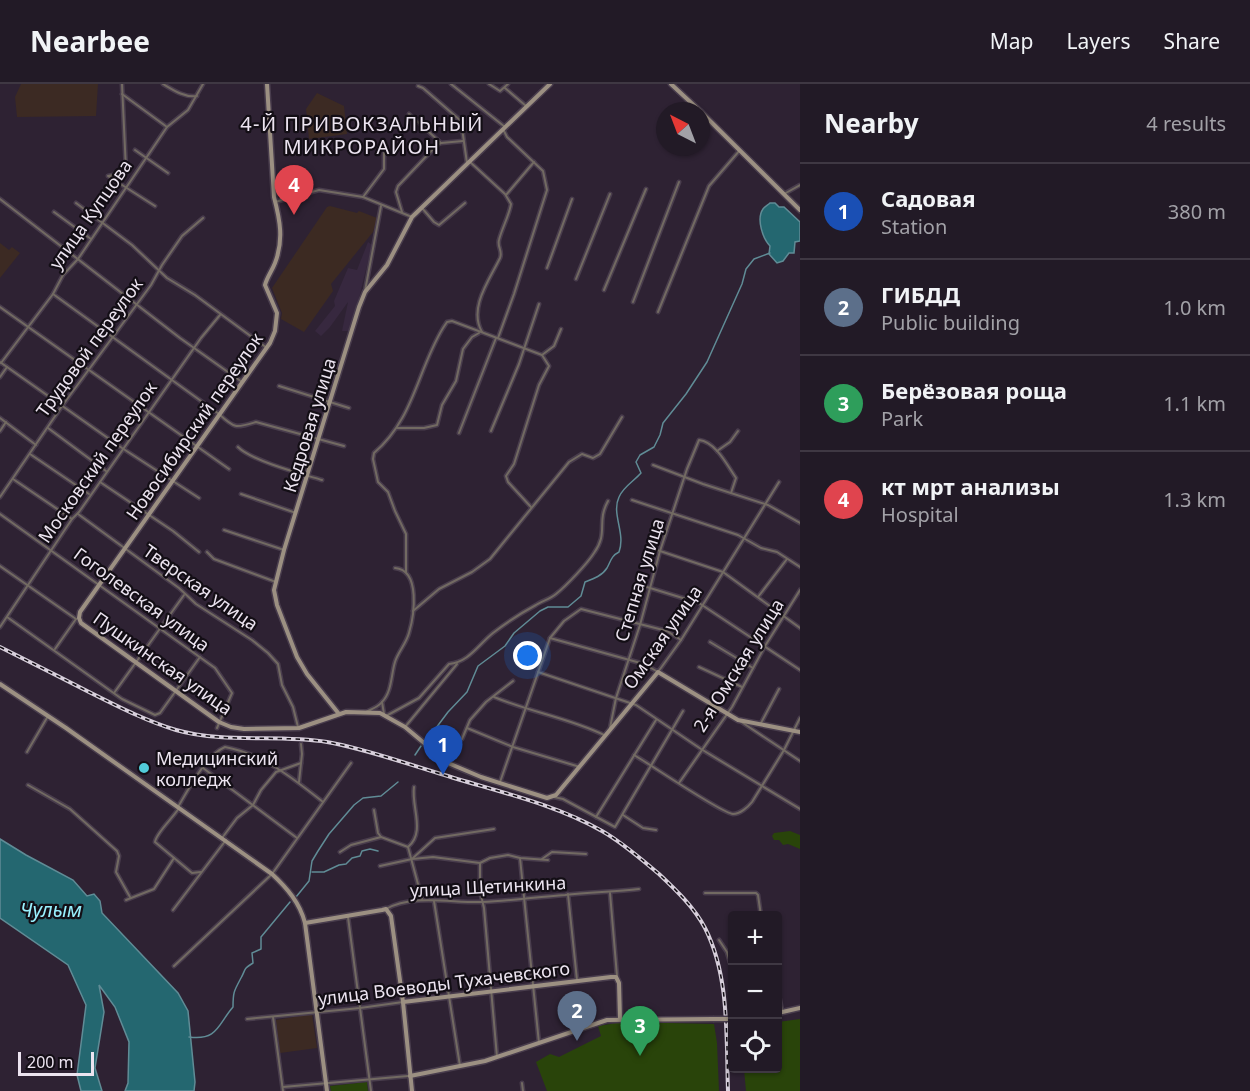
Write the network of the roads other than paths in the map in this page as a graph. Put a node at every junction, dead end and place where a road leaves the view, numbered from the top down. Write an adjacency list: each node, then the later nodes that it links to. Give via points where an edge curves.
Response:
1 (122, 84): 12 (street)
2 (163, 84): 13 (street, via 178,93)
3 (203, 84): 13 (street, улица Купцова)
4 (267, 84): 39 (street, Новосибирский переулок)
5 (451, 84): 19 (street)
6 (489, 84): 11 (street, via 501,91)
7 (508, 84): 11 (street)
8 (550, 84): 15 (street, Кедровая улица)
9 (671, 84): 14 (street)
10 (418, 86): 20 (street, via 460,119)
11 (505, 88): 15 (street)
12 (122, 94): 18 (street); 31 (street, via 126,168 123,173 108,176)
13 (197, 96): 18 (street, улица Купцова, via 188,110)
14 (691, 102)
15 (527, 106): 19 (street, Кедровая улица)
16 (409, 114): 21 (street)
17 (710, 120): 23 (street)
18 (167, 127): 25 (street, улица Купцова)
19 (504, 128): 26 (street, Кедровая улица); 27 (street, via 507,137)
20 (464, 141): 21 (street); 26 (street)
21 (441, 142): 47 (street, via 398,186)
22 (135, 150): 25 (street)
23 (740, 150): 34 (street); 63 (street, via 709,186)
24 (384, 153): 36 (street, via 384,169)
25 (146, 159): 28 (street); 31 (street, улица Купцова)
26 (468, 162): 35 (street); 44 (street, Кедровая улица)
27 (534, 162): 35 (street); 69 (street, via 543,171 547,190)
28 (168, 173)
29 (679, 182): 59 (street)
30 (800, 185): 34 (street)
31 (125, 188): 42 (street); 50 (street, улица Купцова)
32 (646, 189): 56 (street)
33 (610, 194): 55 (street)
34 (784, 194): 45 (street)
35 (506, 195): 67 (street, via 511,207 499,241 501,255 476,315)
36 (363, 196): 39 (street, via 319,190); 43 (street)
37 (0, 199): 52 (street)
38 (572, 199): 53 (street)
39 (275, 202): 71 (street, Новосибирский переулок, via 280,217 279,248 265,285 276,309 277,322)
40 (76, 203): 50 (street)
41 (465, 203): 44 (street, via 439,225)
42 (154, 206)
43 (381, 206): 47 (street); 57 (street)
44 (422, 208): 48 (street, Кедровая улица)
45 (800, 210)
46 (54, 212): 51 (street)
47 (403, 212): 48 (street)
48 (412, 217): 57 (street, Кедровая улица, via 386,268)
49 (203, 218): 54 (street, Трудовой переулок, via 183,234)
50 (102, 222): 51 (street, улица Купцова); 54 (street)
51 (91, 239): 52 (street, улица Купцова)
52 (78, 259): 58 (street, улица Купцова); 60 (street)
53 (547, 268)
54 (158, 271): 60 (street, Трудовой переулок); 64 (street)
55 (576, 279)
56 (604, 291)
57 (365, 292): 81 (street, Кедровая улица)
58 (53, 294): 65 (street, улица Купцова); 68 (street)
59 (633, 302)
60 (138, 303): 68 (street, Трудовой переулок); 70 (street)
61 (539, 304): 72 (street)
62 (0, 307): 65 (street)
63 (658, 312)
64 (220, 315): 70 (street, Московский переулок); 71 (street)
65 (27, 327): 74 (street, улица Купцова); 76 (street)
66 (561, 329): 73 (street, via 554,346)
67 (481, 333): 69 (street); 90 (street, via 463,349 456,381 436,425); 90 (street, via 449,321 440,332)
68 (113, 337): 76 (street, Трудовой переулок); 78 (street)
69 (497, 338): 72 (street); 94 (street)
70 (195, 348): 78 (street, Московский переулок); 79 (street)
71 (267, 348): 79 (street, Новосибирский переулок)
72 (524, 349): 73 (street); 92 (street)
73 (542, 355): 121 (street, via 549,366 539,385 514,464 506,476)
74 (1, 362): 75 (street)
75 (7, 367): 77 (street); 82 (street)
76 (88, 370): 82 (street, Трудовой переулок); 84 (street)
77 (0, 376)
78 (172, 380): 84 (street, Московский переулок); 85 (street)
79 (242, 382): 85 (street, Новосибирский переулок)
80 (279, 386): 81 (street)
81 (330, 403): 83 (street); 95 (street, Кедровая улица)
82 (62, 406): 89 (street, Трудовой переулок); 100 (street)
83 (349, 408)
84 (149, 412): 97 (street); 100 (street, Московский переулок)
85 (219, 414): 95 (street, via 232,425 256,422); 97 (street, Новосибирский переулок)
86 (622, 417): 121 (street, via 598,456 582,454 572,459)
87 (0, 418): 88 (street)
88 (6, 422): 91 (street); 96 (street)
89 (48, 428): 96 (street, Трудовой переулок); 105 (street)
90 (397, 428): 142 (street, via 373,459 378,482 388,492 406,534)
91 (0, 431)
92 (491, 431)
93 (738, 431): 101 (street)
94 (459, 433)
95 (319, 439): 98 (street); 106 (street, Кедровая улица)
96 (36, 445): 102 (street, Трудовой переулок)
97 (197, 445): 104 (street); 109 (street, Новосибирский переулок)
98 (344, 446)
99 (238, 447): 106 (street)
100 (122, 448): 105 (street, Московский переулок); 109 (street)
101 (717, 451): 107 (street, Степная улица, via 699,440); 113 (street, via 736,478)
102 (30, 454): 108 (street, Трудовой переулок); 115 (street)
103 (653, 465): 107 (street)
104 (229, 469)
105 (107, 471): 111 (street, Московский переулок)
106 (308, 476): 110 (street); 122 (street, Кедровая улица)
107 (685, 477): 113 (street); 125 (street, Степная улица)
108 (13, 479): 116 (street, Трудовой переулок); 127 (street)
109 (172, 479): 117 (street); 126 (street, Новосибирский переулок)
110 (322, 480)
111 (100, 482): 115 (street, Московский переулок); 126 (street)
112 (779, 482): 120 (street, Омская улица)
113 (731, 493): 120 (street)
114 (241, 494): 122 (street)
115 (90, 495): 124 (street, Московский переулок)
116 (0, 497)
117 (199, 498)
118 (632, 500): 125 (street)
119 (608, 501): 169 (street, via 601,516 603,536 591,558 555,594 492,634)
120 (765, 504): 128 (street); 130 (street, Омская улица)
121 (531, 507): 153 (street, via 490,559 439,589)
122 (296, 513): 134 (street, Кедровая улица)
123 (0, 514): 133 (street, Гоголевская улица)
124 (78, 514): 127 (street, Московский переулок); 132 (street, Тверская улица)
125 (673, 514): 130 (street); 135 (street, Степная улица)
126 (148, 515): 132 (street, Новосибирский переулок); 136 (street)
127 (72, 519): 133 (street, Московский переулок)
128 (800, 523)
129 (224, 530): 134 (street)
130 (745, 538): 138 (street); 143 (street, Омская улица)
131 (651, 548): 135 (street)
132 (124, 549): 146 (street, Новосибирский переулок); 150 (street, Тверская улица)
133 (52, 550): 146 (street, Гоголевская улица); 147 (street, Московский переулок)
134 (284, 550): 144 (street, Кедровая улица)
135 (660, 551): 143 (street); 148 (street, Степная улица)
136 (200, 552)
137 (207, 552): 144 (street, via 216,560)
138 (788, 558): 140 (street); 151 (street)
139 (0, 566): 147 (street, Пушкинская улица)
140 (800, 567)
141 (395, 568): 142 (street)
142 (406, 572): 153 (street, via 414,592)
143 (723, 572): 151 (street); 152 (street, Омская улица)
144 (276, 582): 189 (street, Кедровая улица, via 275,597 297,657)
145 (637, 584): 148 (street)
146 (99, 585): 156 (street, Новосибирский переулок); 159 (street, Гоголевская улица)
147 (28, 586): 155 (street, Московский переулок); 156 (street, Пушкинская улица)
148 (650, 588): 152 (street); 157 (street, Степная улица)
149 (800, 590): 154 (street, 2-я Омская улица)
150 (184, 595): 159 (street); 199 (street, Тверская улица, via 252,640 277,662)
151 (758, 597): 154 (street)
152 (703, 606): 162 (street, Омская улица); 164 (street)
153 (413, 610): 183 (street, via 408,635)
154 (782, 616): 160 (street); 164 (street, 2-я Омская улица)
155 (7, 617): 158 (street, Московский переулок); 165 (street)
156 (77, 619): 165 (street, Новосибирский переулок); 168 (street, Пушкинская улица)
157 (640, 625): 161 (street, via 580,609); 162 (street, via 670,632); 167 (street, Степная улица)
158 (0, 627)
159 (160, 628): 166 (street, Гоголевская улица); 168 (street)
160 (800, 628)
161 (550, 638): 167 (street); 173 (street)
162 (681, 640): 174 (street, Омская улица)
163 (710, 642): 171 (street)
164 (765, 646): 171 (street, 2-я Омская улица); 172 (street)
165 (54, 650): 180 (street)
166 (200, 657): 179 (street); 195 (street, Гоголевская улица, via 215,668 232,693)
167 (629, 661): 174 (street); 182 (street, Степная улица)
168 (136, 662): 179 (street, Пушкинская улица); 180 (street)
169 (457, 664): 190 (street, via 449,664 417,700); 197 (street)
170 (699, 667): 177 (street)
171 (753, 668): 177 (street, 2-я Омская улица)
172 (800, 670)
173 (538, 672): 182 (street); 185 (street)
174 (658, 672): 184 (street, Омская улица); 188 (street)
175 (513, 681): 181 (street)
176 (0, 684): 191 (street)
177 (743, 688): 188 (street, 2-я Омская улица)
178 (779, 688): 196 (street)
179 (176, 690): 180 (street, via 159,715); 195 (street, Пушкинская улица)
180 (114, 693)
181 (494, 697): 185 (street); 200 (street)
182 (616, 698): 184 (street); 201 (street, Степная улица)
183 (382, 702): 187 (street); 190 (street)
184 (631, 704): 193 (street); 201 (street, Омская улица)
185 (525, 709): 205 (street); 207 (street)
186 (683, 711): 202 (street)
187 (366, 712): 189 (street, Пушкинская улица); 190 (street, Пушкинская улица)
188 (726, 713): 194 (street); 208 (street, 2-я Омская улица)
189 (339, 714): 199 (street, Пушкинская улица)
190 (385, 715): 197 (street)
191 (48, 716): 210 (street); 229 (street)
192 (800, 718): 203 (street)
193 (656, 720): 202 (street); 212 (street)
194 (738, 720): 196 (street); 209 (street)
195 (219, 722): 198 (street); 199 (street, Пушкинская улица, via 244,729)
196 (759, 726): 203 (street)
197 (405, 727): 211 (street)
198 (217, 728)
199 (299, 728)
200 (466, 728): 207 (street); 211 (street, via 462,739 448,741)
201 (610, 728): 205 (street, Омская улица)
202 (673, 731): 208 (street); 216 (street)
203 (792, 731): 204 (street); 209 (street)
204 (800, 732)
205 (605, 735): 217 (street, Омская улица)
206 (301, 744): 215 (street)
207 (513, 747): 217 (street); 220 (street)
208 (701, 749): 222 (street, 2-я Омская улица); 224 (street)
209 (784, 750): 213 (street); 224 (street)
210 (27, 752)
211 (436, 754): 220 (street, via 455,766)
212 (634, 755): 216 (street); 233 (street)
213 (800, 761)
214 (351, 763): 227 (street)
215 (301, 764): 219 (street); 221 (street)
216 (652, 765): 222 (street); 232 (street)
217 (580, 767): 226 (street, Омская улица)
218 (203, 768): 219 (street, via 227,747); 228 (street); 229 (street)
219 (280, 769): 221 (street); 228 (street, via 267,781)
220 (500, 782): 226 (street, via 545,798)
221 (299, 783): 227 (street)
222 (679, 783): 224 (street, via 728,813 746,809)
223 (28, 785): 255 (street, via 70,809 117,851 116,872)
224 (762, 786): 230 (street)
225 (414, 787): 239 (street, via 418,833)
226 (554, 797): 233 (street)
227 (323, 802): 237 (street)
228 (253, 805): 237 (street); 238 (street, via 237,818)
229 (178, 808): 238 (street); 242 (street, via 155,839)
230 (800, 809)
231 (374, 810): 236 (street)
232 (623, 815): 233 (street, via 615,827); 235 (street, via 643,828)
233 (596, 817)
234 (494, 829): 244 (street, via 433,839)
235 (657, 830)
236 (381, 837): 239 (street); 240 (street)
237 (297, 838): 250 (street)
238 (224, 839): 249 (street); 250 (street)
239 (408, 847): 244 (street)
240 (340, 852)
241 (586, 854): 245 (street, via 552,852)
242 (174, 858): 249 (street, via 192,873); 255 (street, via 154,889)
243 (520, 858): 245 (street); 247 (street, via 508,855); 257 (street)
244 (412, 859): 247 (street, via 433,857); 248 (street); 256 (street)
245 (543, 859): 246 (street)
246 (548, 860)
247 (480, 863): 260 (street)
248 (380, 867)
249 (201, 872): 262 (street)
250 (272, 874): 265 (street, via 295,899); 268 (street)
251 (639, 889): 252 (street, улица Щетинкина)
252 (610, 893): 253 (street, улица Щетинкина); 269 (street)
253 (568, 894): 257 (street, улица Щетинкина); 270 (street)
254 (705, 894): 263 (street, via 754,893)
255 (130, 897): 258 (street)
256 (422, 899): 259 (street, улица Щетинкина); 261 (street, улица Щетинкина)
257 (523, 899): 260 (street, улица Щетинкина); 271 (street)
258 (126, 900)
259 (434, 901): 260 (street, улица Щетинкина); 273 (street)
260 (482, 902): 272 (street)
261 (386, 909): 264 (street, улица Щетинкина); 274 (street, via 391,916)
262 (173, 910)
263 (761, 911)
264 (348, 917): 265 (street, улица Щетинкина); 275 (street)
265 (305, 923): 277 (street)
266 (719, 940): 267 (street)
267 (731, 965)
268 (174, 966)
269 (617, 979): 270 (street, улица Воеводы Тухачевского, via 611,976); 282 (street)
270 (577, 980): 271 (street, улица Воеводы Тухачевского)
271 (534, 986): 272 (street, улица Воеводы Тухачевского); 283 (street)
272 (491, 991): 273 (street, улица Воеводы Тухачевского); 284 (street)
273 (448, 997): 274 (street, улица Воеводы Тухачевского); 285 (street)
274 (403, 1002): 275 (street, улица Воеводы Тухачевского); 286 (street)
275 (360, 1008): 277 (street, улица Воеводы Тухачевского); 287 (street)
276 (800, 1008): 278 (street)
277 (316, 1012): 279 (street, улица Воеводы Тухачевского); 288 (street)
278 (782, 1012)
279 (273, 1017): 281 (street, улица Воеводы Тухачевского); 290 (street)
280 (728, 1018): 282 (street, bridge)
281 (247, 1019)
282 (620, 1019): 283 (street, via 599,1021)
283 (538, 1043): 284 (street)
284 (497, 1058): 285 (street)
285 (459, 1066): 286 (street)
286 (410, 1076): 287 (street); 293 (street)
287 (369, 1079): 288 (street); 292 (street)
288 (326, 1083): 290 (street); 291 (street)
289 (522, 1083): 294 (street)
290 (283, 1089)
291 (327, 1091)
292 (371, 1091)
293 (412, 1091)
294 (523, 1091)

